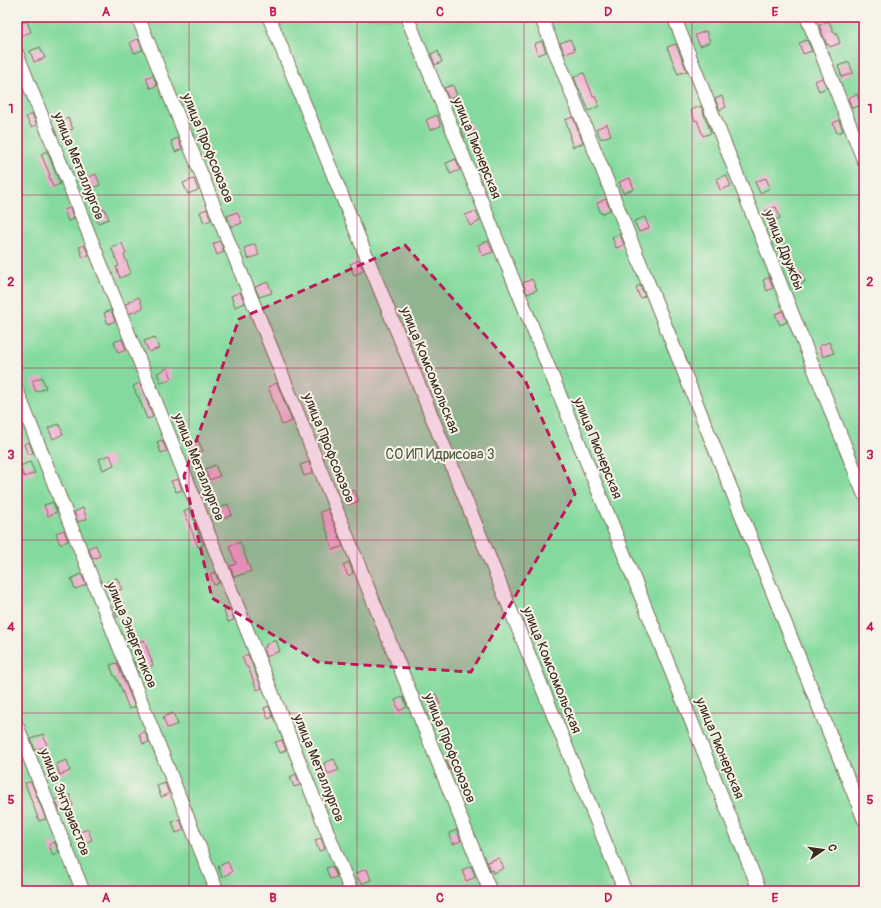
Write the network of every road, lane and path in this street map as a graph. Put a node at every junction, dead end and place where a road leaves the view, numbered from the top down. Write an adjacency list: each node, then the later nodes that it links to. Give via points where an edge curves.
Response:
1 (138, 17): 16 (street, улица Профсоюзов)
2 (269, 17): 17 (street, улица Комсомольская)
3 (407, 17): 18 (street, улица Пионерская)
4 (541, 17): 12 (street)
5 (674, 17): 10 (street, улица Дружбы)
6 (807, 17): 8 (street)
7 (17, 54): 15 (street, улица Металлургов)
8 (864, 161)
9 (17, 391): 14 (street, улица Энергетиков)
10 (864, 494)
11 (17, 726): 13 (street, улица Энтузиастов)
12 (864, 819)
13 (83, 891)
14 (217, 891)
15 (351, 891)
16 (490, 891)
17 (625, 891)
18 (760, 891)

